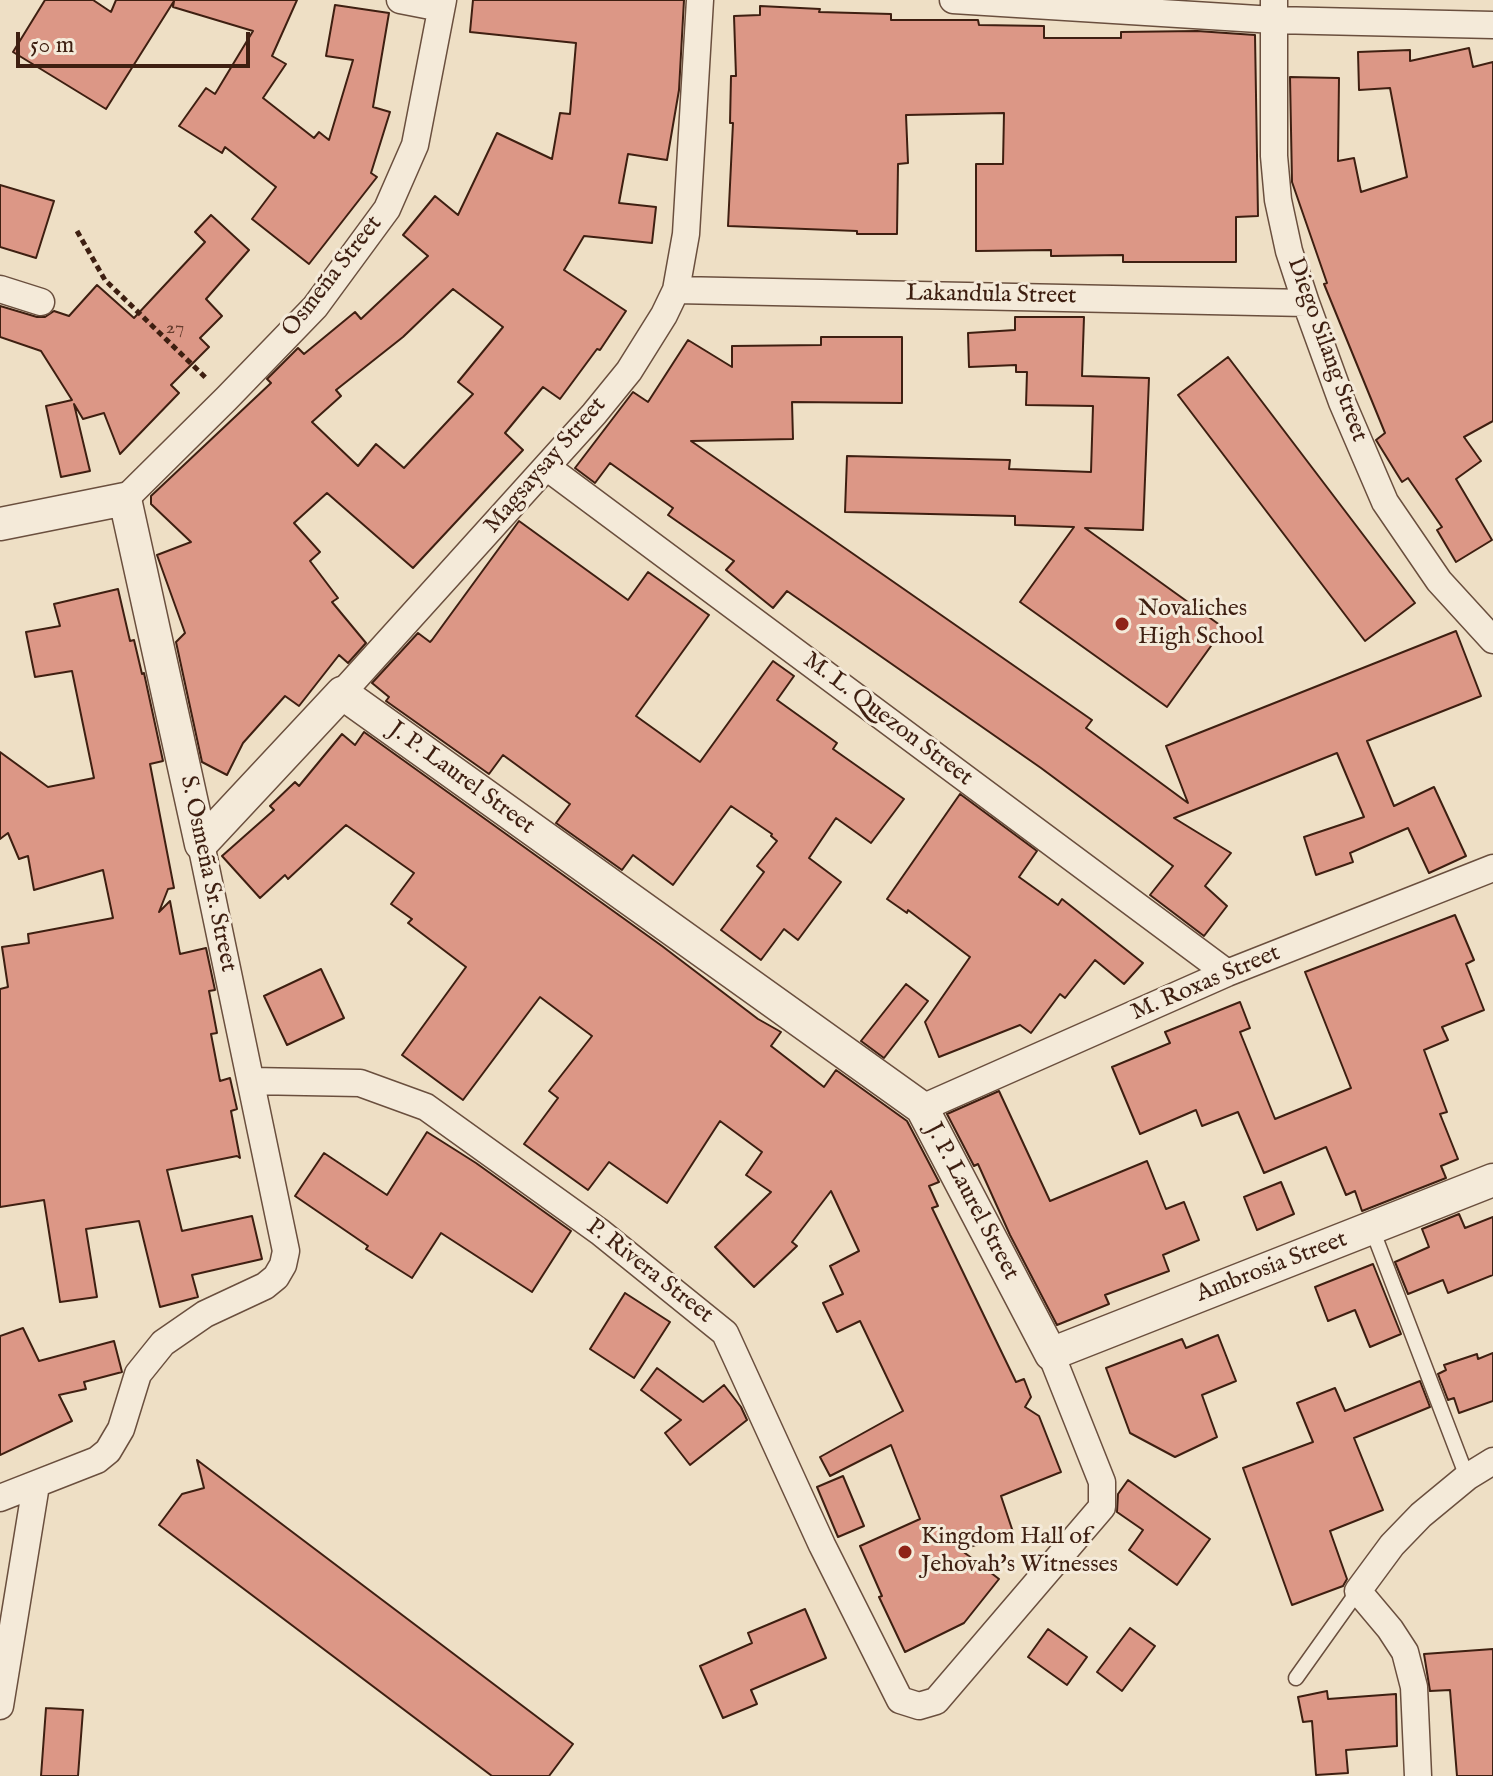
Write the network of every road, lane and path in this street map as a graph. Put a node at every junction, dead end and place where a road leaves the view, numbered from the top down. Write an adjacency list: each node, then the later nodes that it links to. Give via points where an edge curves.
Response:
1 (400, 0): 5 (street)
2 (700, 0): 10 (street, Magsaysay Street, via 686,234)
3 (953, 0): 4 (street)
4 (994, 1): 6 (street)
5 (442, 4): 13 (street, Osmeña Street, via 415,145 387,209 315,307)
6 (1274, 10): 7 (street); 12 (street, Diego Silang Street, via 1278,200)
7 (1493, 25)
8 (77, 231): 13 (path, via 105,280)
9 (0, 289): 11 (street)
10 (676, 290): 12 (street, Lakandula Street); 14 (street, Magsaysay Street, via 629,371)
11 (41, 302)
12 (1306, 303): 17 (street, Diego Silang Street, via 1385,502 1439,581)
13 (227, 398): 15 (street, Osmeña Street)
14 (548, 468): 18 (street, Magsaysay Street); 21 (street, M. L. Quezon Street)
15 (125, 499): 16 (street); 19 (street, S. Osmeña Sr. Street)
16 (0, 524)
17 (1493, 640)
18 (342, 693): 19 (street, Magsaysay Street); 23 (street, J. P. Laurel Street)
19 (201, 844): 22 (street, S. Osmeña Sr. Street)
20 (1493, 868): 21 (street, M. Roxas Street)
21 (1227, 973): 23 (street, M. Roxas Street)
22 (251, 1081): 29 (street, S. Osmeña Sr. Street, via 286,1251 283,1265 265,1286 205,1314 149,1359 108,1451); 33 (street, P. Rivera Street, via 360,1083 426,1107 600,1232 725,1333)
23 (922, 1108): 26 (street, J. P. Laurel Street)
24 (1493, 1180): 25 (street, Ambrosia Street)
25 (1372, 1229): 26 (street, Ambrosia Street); 28 (lane)
26 (1051, 1354): 33 (street, J. P. Laurel Street, via 1102,1482 1102,1507 936,1701 919,1706)
27 (1493, 1461): 28 (street)
28 (1467, 1477): 31 (street, via 1392,1545)
29 (36, 1485): 30 (street); 34 (street)
30 (0, 1498)
31 (1358, 1591): 32 (lane); 35 (street, via 1405,1652 1414,1687)
32 (1296, 1678)
33 (900, 1700)
34 (0, 1706)
35 (1418, 1776)

